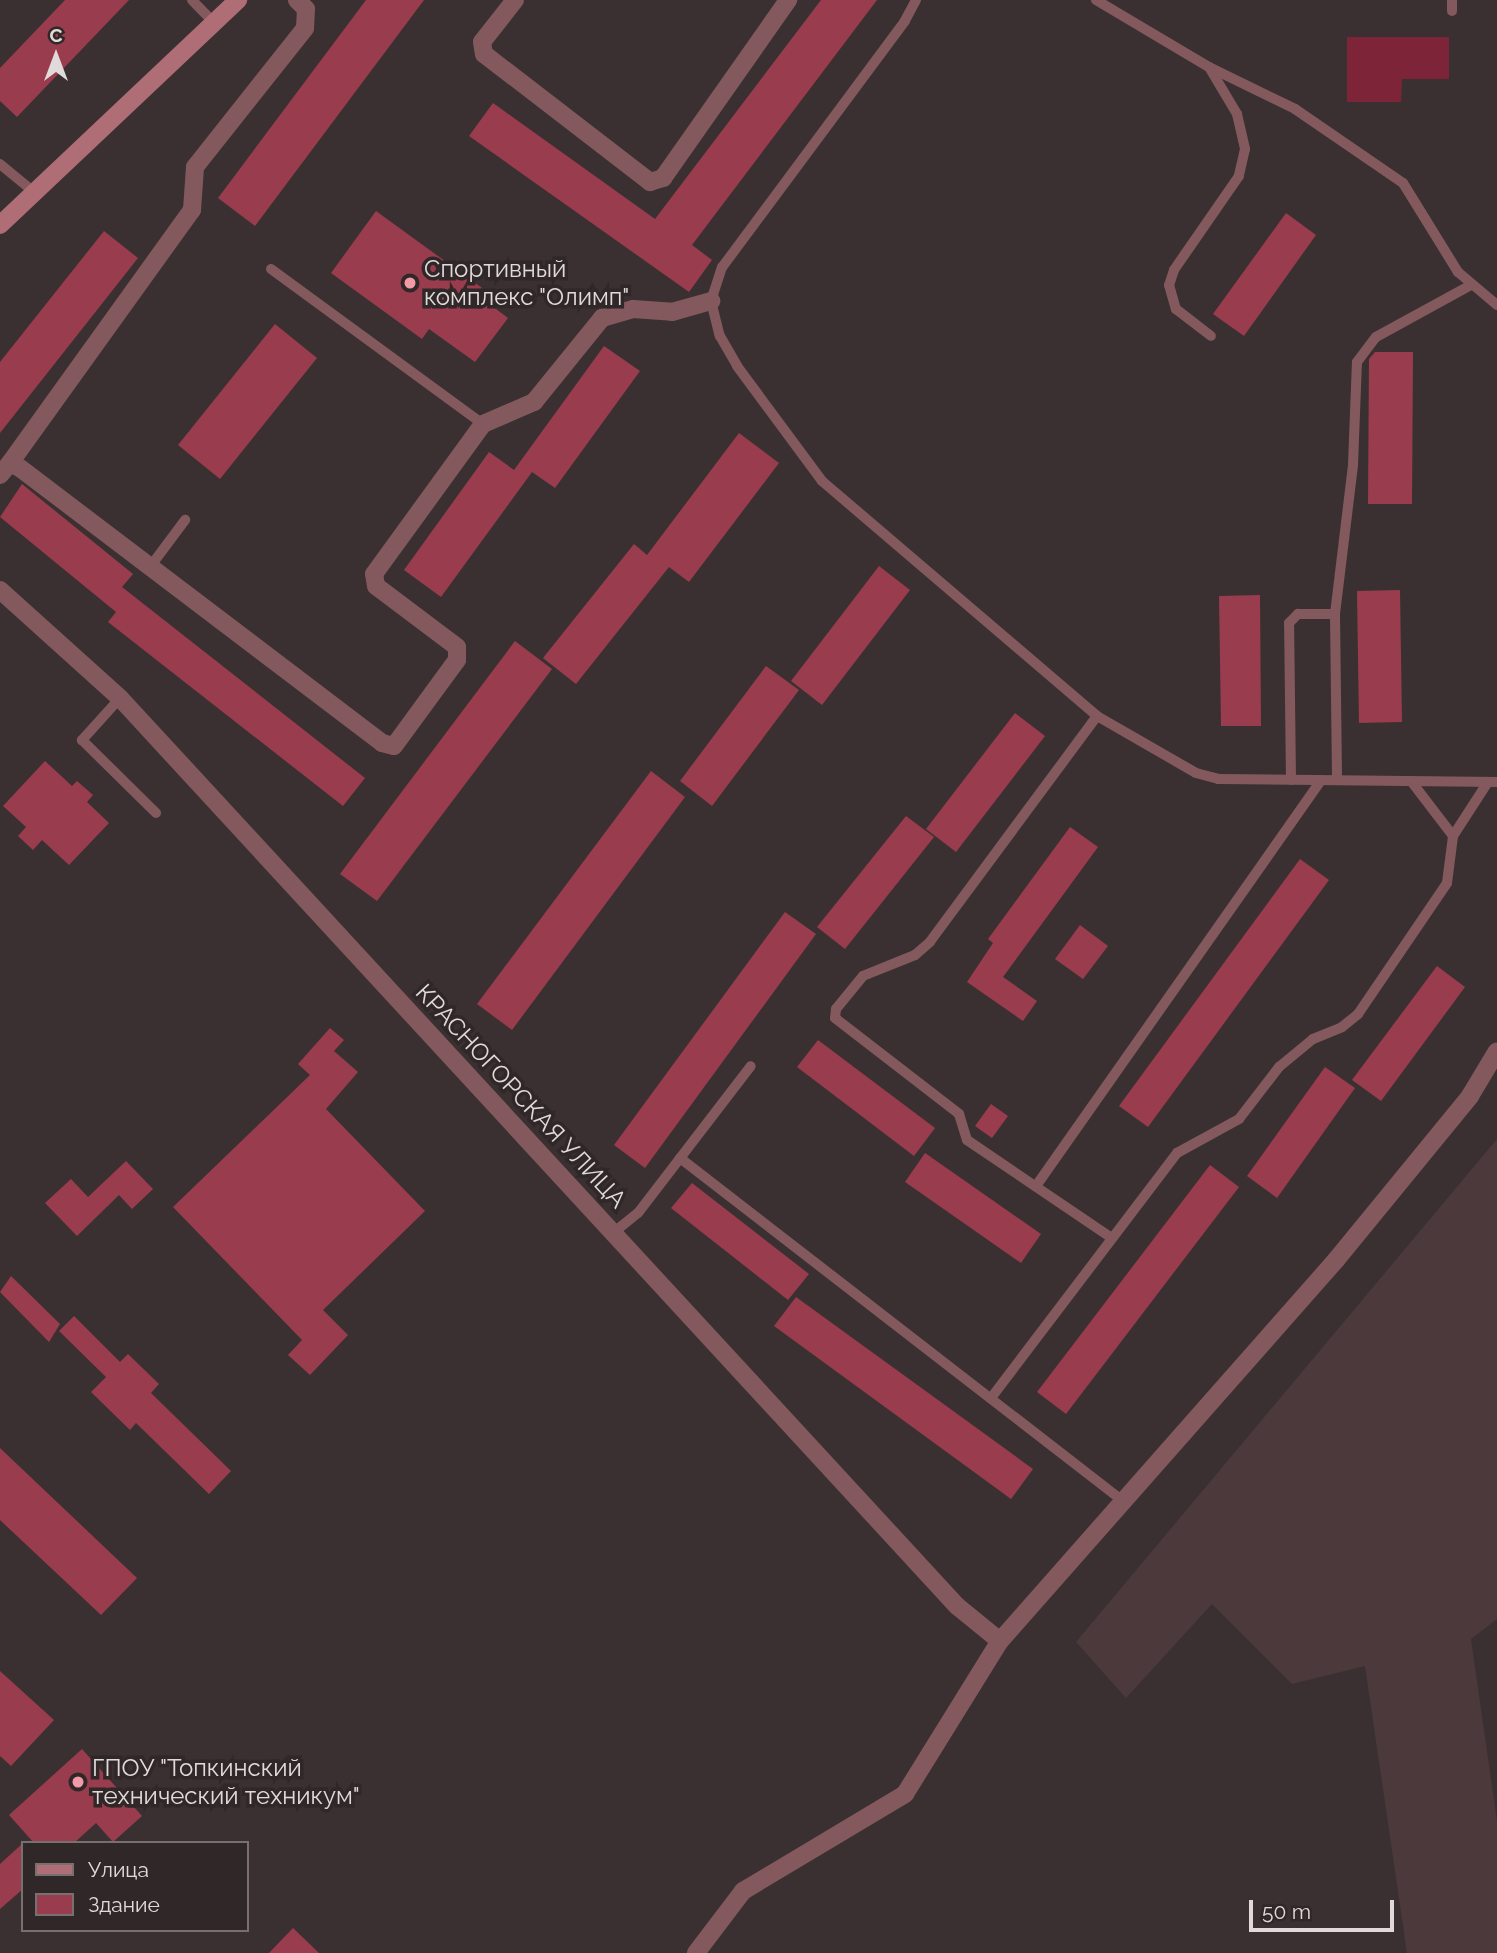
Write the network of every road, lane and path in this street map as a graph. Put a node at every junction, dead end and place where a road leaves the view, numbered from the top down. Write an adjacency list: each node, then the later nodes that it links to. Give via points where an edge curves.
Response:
1 (192, 0): 8 (lane)
2 (238, 0): 8 (street)
3 (297, 0): 19 (street, via 306,9 305,28 195,167 192,209)
4 (515, 0): 5 (street, via 482,42 485,54 650,182 663,178)
5 (788, 0)
6 (916, 0): 15 (lane, via 722,267)
7 (1096, 0): 9 (lane)
8 (214, 23): 11 (street)
9 (1209, 67): 14 (lane, via 1295,109 1403,183 1458,272); 17 (lane, via 1237,114 1245,149 1240,176 1174,270 1169,285 1176,309)
10 (0, 164): 11 (lane)
11 (34, 192): 12 (street)
12 (0, 225)
13 (271, 269): 18 (lane)
14 (1471, 285): 16 (lane); 23 (lane, via 1376,337 1356,362 1353,466)
15 (711, 301): 18 (street, via 672,312 633,309 602,318 534,402); 25 (lane, via 720,336 737,366 822,481)
16 (1497, 305)
17 (1211, 336)
18 (483, 424): 21 (street, via 374,575 376,586 457,647 457,660 394,746 382,743)
19 (5, 469): 21 (street)
20 (185, 520): 21 (lane)
21 (150, 567)
22 (3, 599): 24 (street, КРАСНОГОРСКАЯ УЛИЦА)
23 (1335, 614): 26 (lane, via 1298,614 1289,623); 28 (lane)
24 (120, 698): 31 (lane, via 82,740); 37 (street, КРАСНОГОРСКАЯ УЛИЦА)
25 (1097, 716): 26 (lane, via 1195,773 1218,779); 36 (lane, via 924,949 863,976 836,1009 840,1026 959,1114 967,1139)
26 (1291, 780): 27 (lane)
27 (1321, 780): 28 (lane); 36 (lane)
28 (1337, 780): 29 (lane)
29 (1411, 781): 30 (lane); 32 (lane)
30 (1493, 782): 32 (lane)
31 (156, 813)
32 (1453, 835): 38 (lane, via 1447,883 1358,1014 1342,1027 1313,1039 1279,1067 1238,1119 1183,1147)
33 (1497, 1051): 40 (street, via 1470,1096 1336,1260)
34 (751, 1066): 35 (lane)
35 (680, 1158): 37 (lane, via 638,1213); 39 (lane)
36 (1036, 1186): 38 (lane)
37 (613, 1233): 41 (street, КРАСНОГОРСКАЯ УЛИЦА, via 957,1606)
38 (1112, 1238): 39 (lane)
39 (991, 1398): 40 (lane)
40 (1123, 1500): 41 (street)
41 (1000, 1641): 42 (street, via 905,1794 743,1891)
42 (696, 1953)

